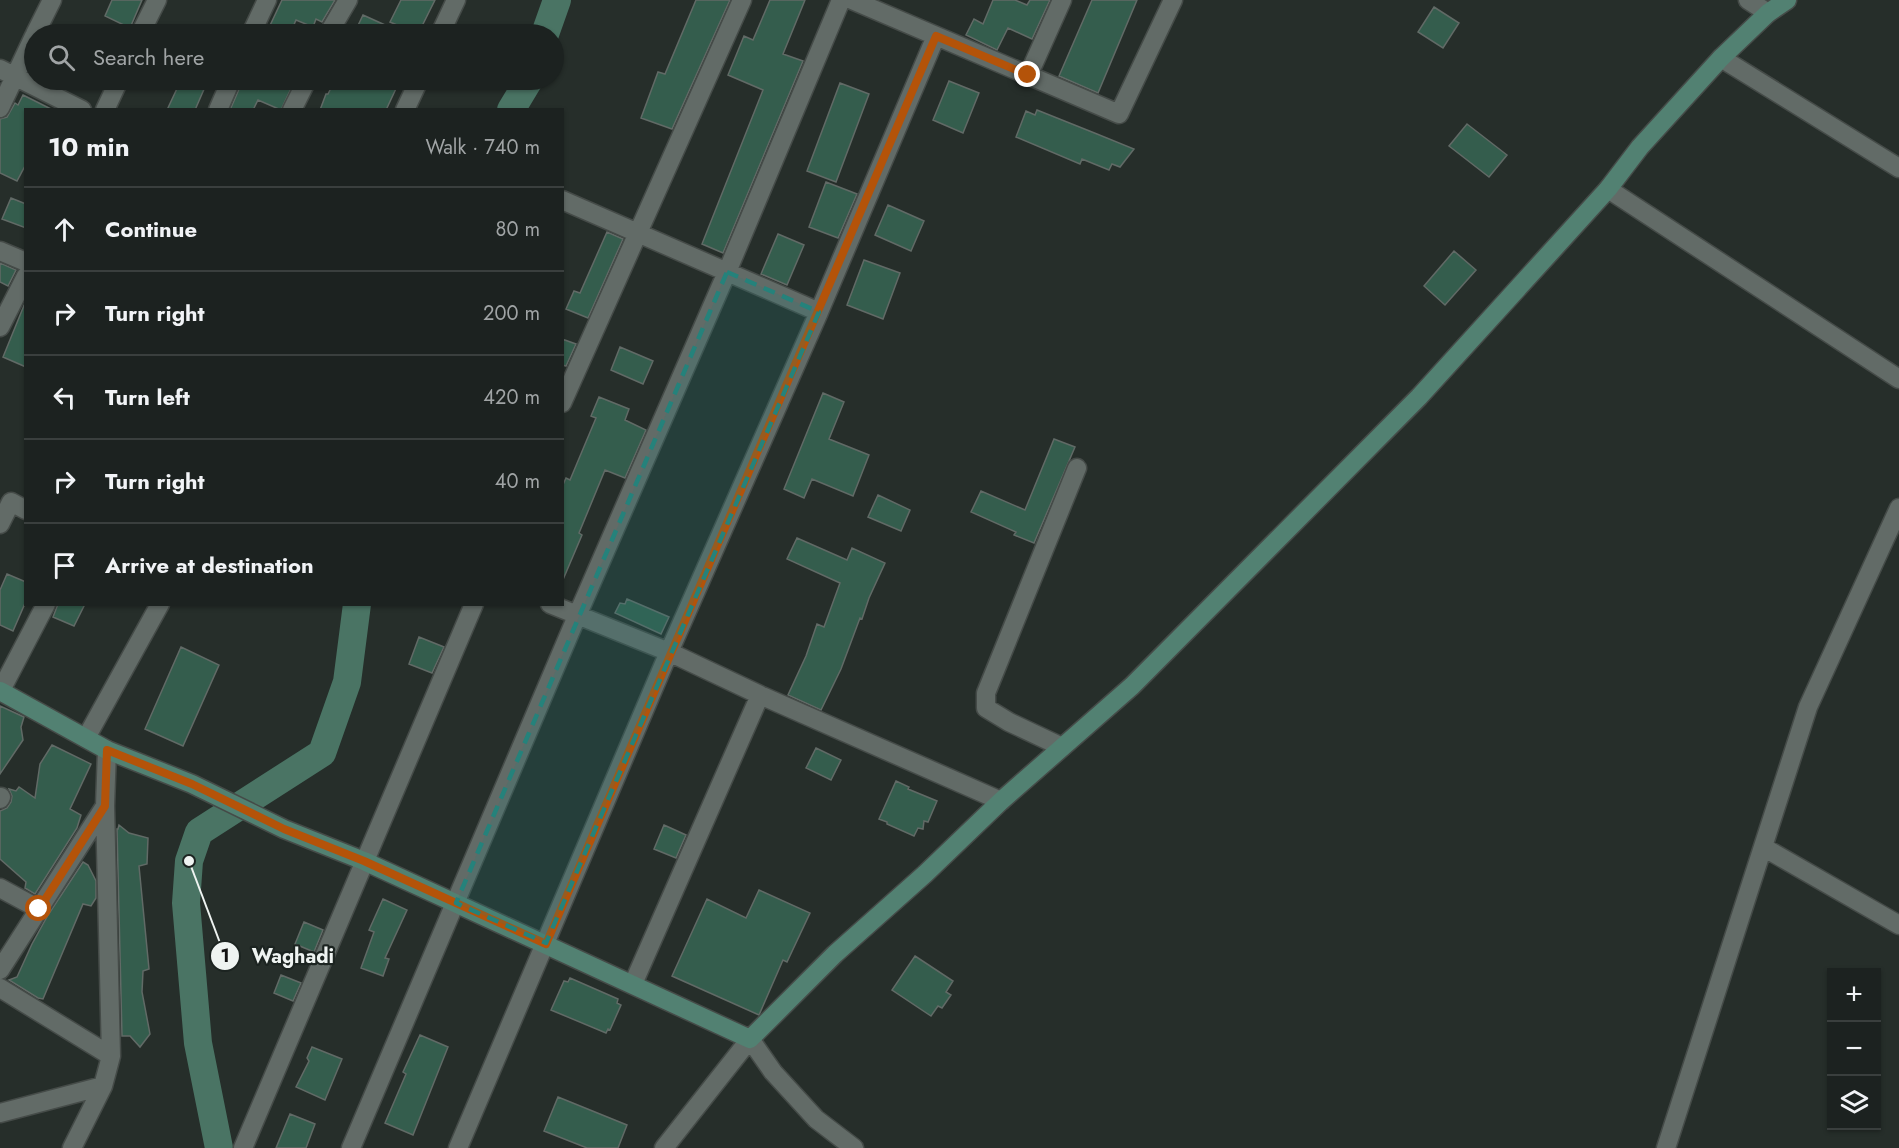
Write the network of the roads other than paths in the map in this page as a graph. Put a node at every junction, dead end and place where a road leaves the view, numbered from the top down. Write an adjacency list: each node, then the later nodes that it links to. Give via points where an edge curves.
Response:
1 (52, 0): 14 (street)
2 (157, 0): 15 (street)
3 (267, 0): 16 (street)
4 (348, 0): 17 (street)
5 (456, 0): 18 (street)
6 (742, 0): 39 (street)
7 (841, 0): 42 (street)
8 (852, 0): 19 (street)
9 (1062, 0): 23 (street)
10 (1173, 0): 23 (street, via 1119,114)
11 (1748, 0): 13 (street)
12 (1787, 0): 13 (street)
13 (1768, 13): 21 (street)
14 (40, 24)
15 (146, 24)
16 (256, 24)
17 (334, 24)
18 (445, 24)
19 (936, 36): 23 (street); 44 (street)
20 (24, 50): 22 (street)
21 (1720, 58): 36 (street); 37 (street)
22 (7, 73): 24 (street); 30 (street)
23 (1028, 75)
24 (24, 81)
25 (41, 90): 31 (street)
26 (114, 90): 32 (street)
27 (227, 90): 33 (street)
28 (302, 90): 34 (street)
29 (414, 90): 35 (street)
30 (0, 108)
31 (78, 108)
32 (106, 108)
33 (219, 108)
34 (293, 108)
35 (406, 108)
36 (1899, 168)
37 (1608, 189): 46 (street); 62 (street, via 1419,397 1132,686)
38 (564, 201): 39 (street)
39 (638, 233): 42 (street); 47 (street)
40 (0, 251): 41 (street)
41 (24, 261)
42 (727, 272): 44 (street); 57 (street)
43 (24, 280): 45 (street)
44 (819, 312): 58 (street)
45 (0, 327)
46 (1899, 379)
47 (564, 399)
48 (1077, 468): 62 (street, via 986,693 986,708)
49 (1899, 508): 52 (street)
50 (24, 509): 51 (street, via 11,502)
51 (0, 524)
52 (1893, 540): 66 (street, via 1808,707)
53 (45, 606): 59 (street)
54 (159, 606): 61 (street)
55 (473, 606): 67 (street)
56 (554, 606): 57 (street)
57 (577, 616): 58 (street); 69 (street)
58 (669, 652): 60 (street); 72 (street)
59 (0, 692): 61 (street)
60 (760, 695): 64 (street); 74 (street)
61 (86, 738): 63 (street)
62 (1062, 747): 64 (street)
63 (107, 750): 65 (street); 67 (street)
64 (1001, 801): 76 (street, via 835,954)
65 (105, 806): 70 (street); 77 (street)
66 (1763, 848): 71 (street); 86 (street)
67 (364, 861): 69 (street); 81 (street)
68 (0, 888): 70 (street)
69 (456, 903): 72 (street); 82 (street)
70 (39, 909): 73 (street)
71 (1899, 925)
72 (546, 944): 74 (street); 83 (street)
73 (0, 970)
74 (633, 984): 76 (street)
75 (0, 988): 77 (street)
76 (750, 1039): 84 (street); 85 (street, via 772,1072 816,1119)
77 (111, 1056): 78 (street)
78 (103, 1086): 79 (street); 80 (street)
79 (0, 1113)
80 (72, 1148)
81 (243, 1148)
82 (351, 1148)
83 (458, 1148)
84 (664, 1148)
85 (854, 1148)
86 (1666, 1148)

